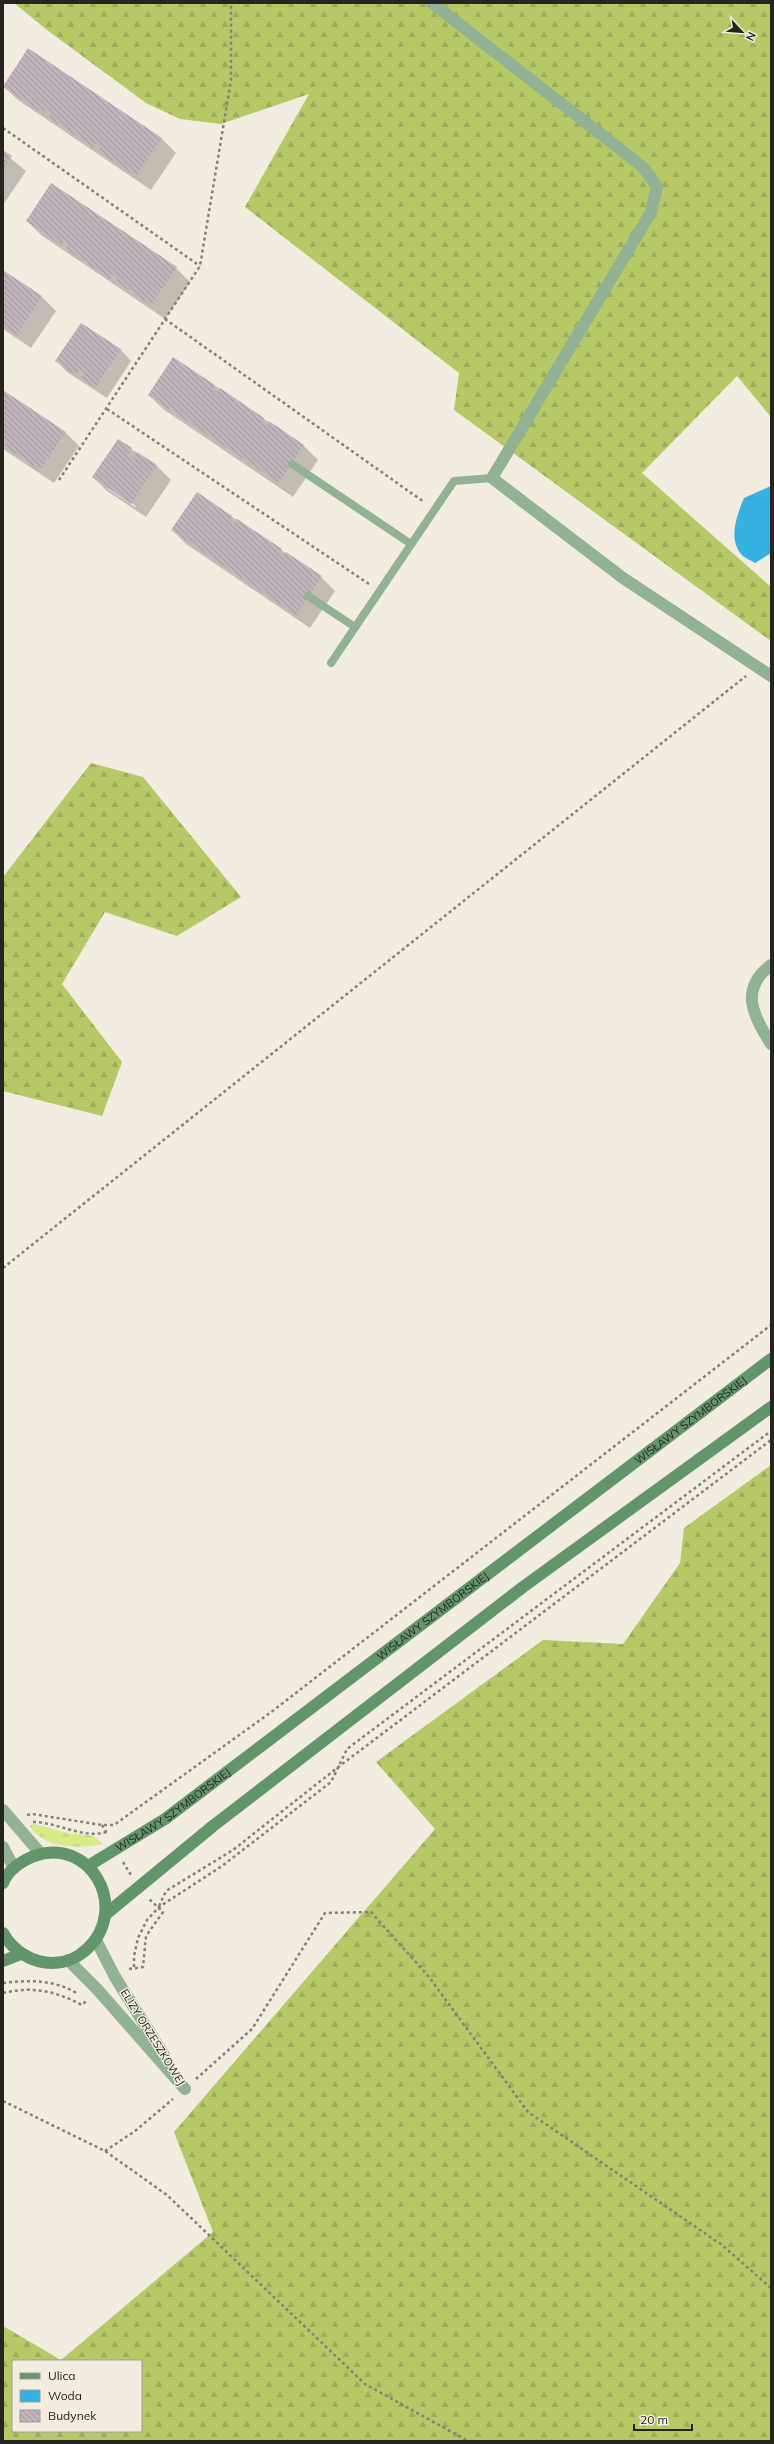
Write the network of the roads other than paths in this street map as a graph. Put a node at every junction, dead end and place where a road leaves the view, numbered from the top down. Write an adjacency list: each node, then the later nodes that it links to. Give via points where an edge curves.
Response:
1 (432, 3): 3 (street, via 643,167 657,187 651,212)
2 (292, 464): 4 (lane)
3 (492, 478): 4 (lane, via 454,481); 8 (street, via 623,578)
4 (411, 544): 6 (lane)
5 (308, 596): 6 (lane)
6 (355, 627): 7 (lane)
7 (331, 663)
8 (771, 676)
9 (771, 965): 10 (street, via 761,972 751,994 756,1021)
10 (771, 1044)
11 (771, 1359): 16 (main road, WISŁAWY SZYMBORSKIEJ, via 165,1819)
12 (771, 1407): 19 (main road, via 523,1587 213,1826)
13 (3, 1810): 15 (street)
14 (3, 1847): 17 (street)
15 (41, 1854): 16 (main road, via 58,1853 74,1857); 17 (main road, via 26,1859)
16 (88, 1866): 19 (main road, via 103,1888)
17 (14, 1868): 18 (main road)
18 (3, 1883)
19 (106, 1914): 21 (main road, via 103,1928)
20 (3, 1933): 22 (main road)
21 (96, 1940): 23 (main road, via 84,1952); 23 (street, ELIZY ORZESZKOWEJ, via 115,1977 185,2089 98,1989)
22 (21, 1954): 23 (main road, via 42,1962); 24 (main road)
23 (68, 1960)
24 (3, 1961)

